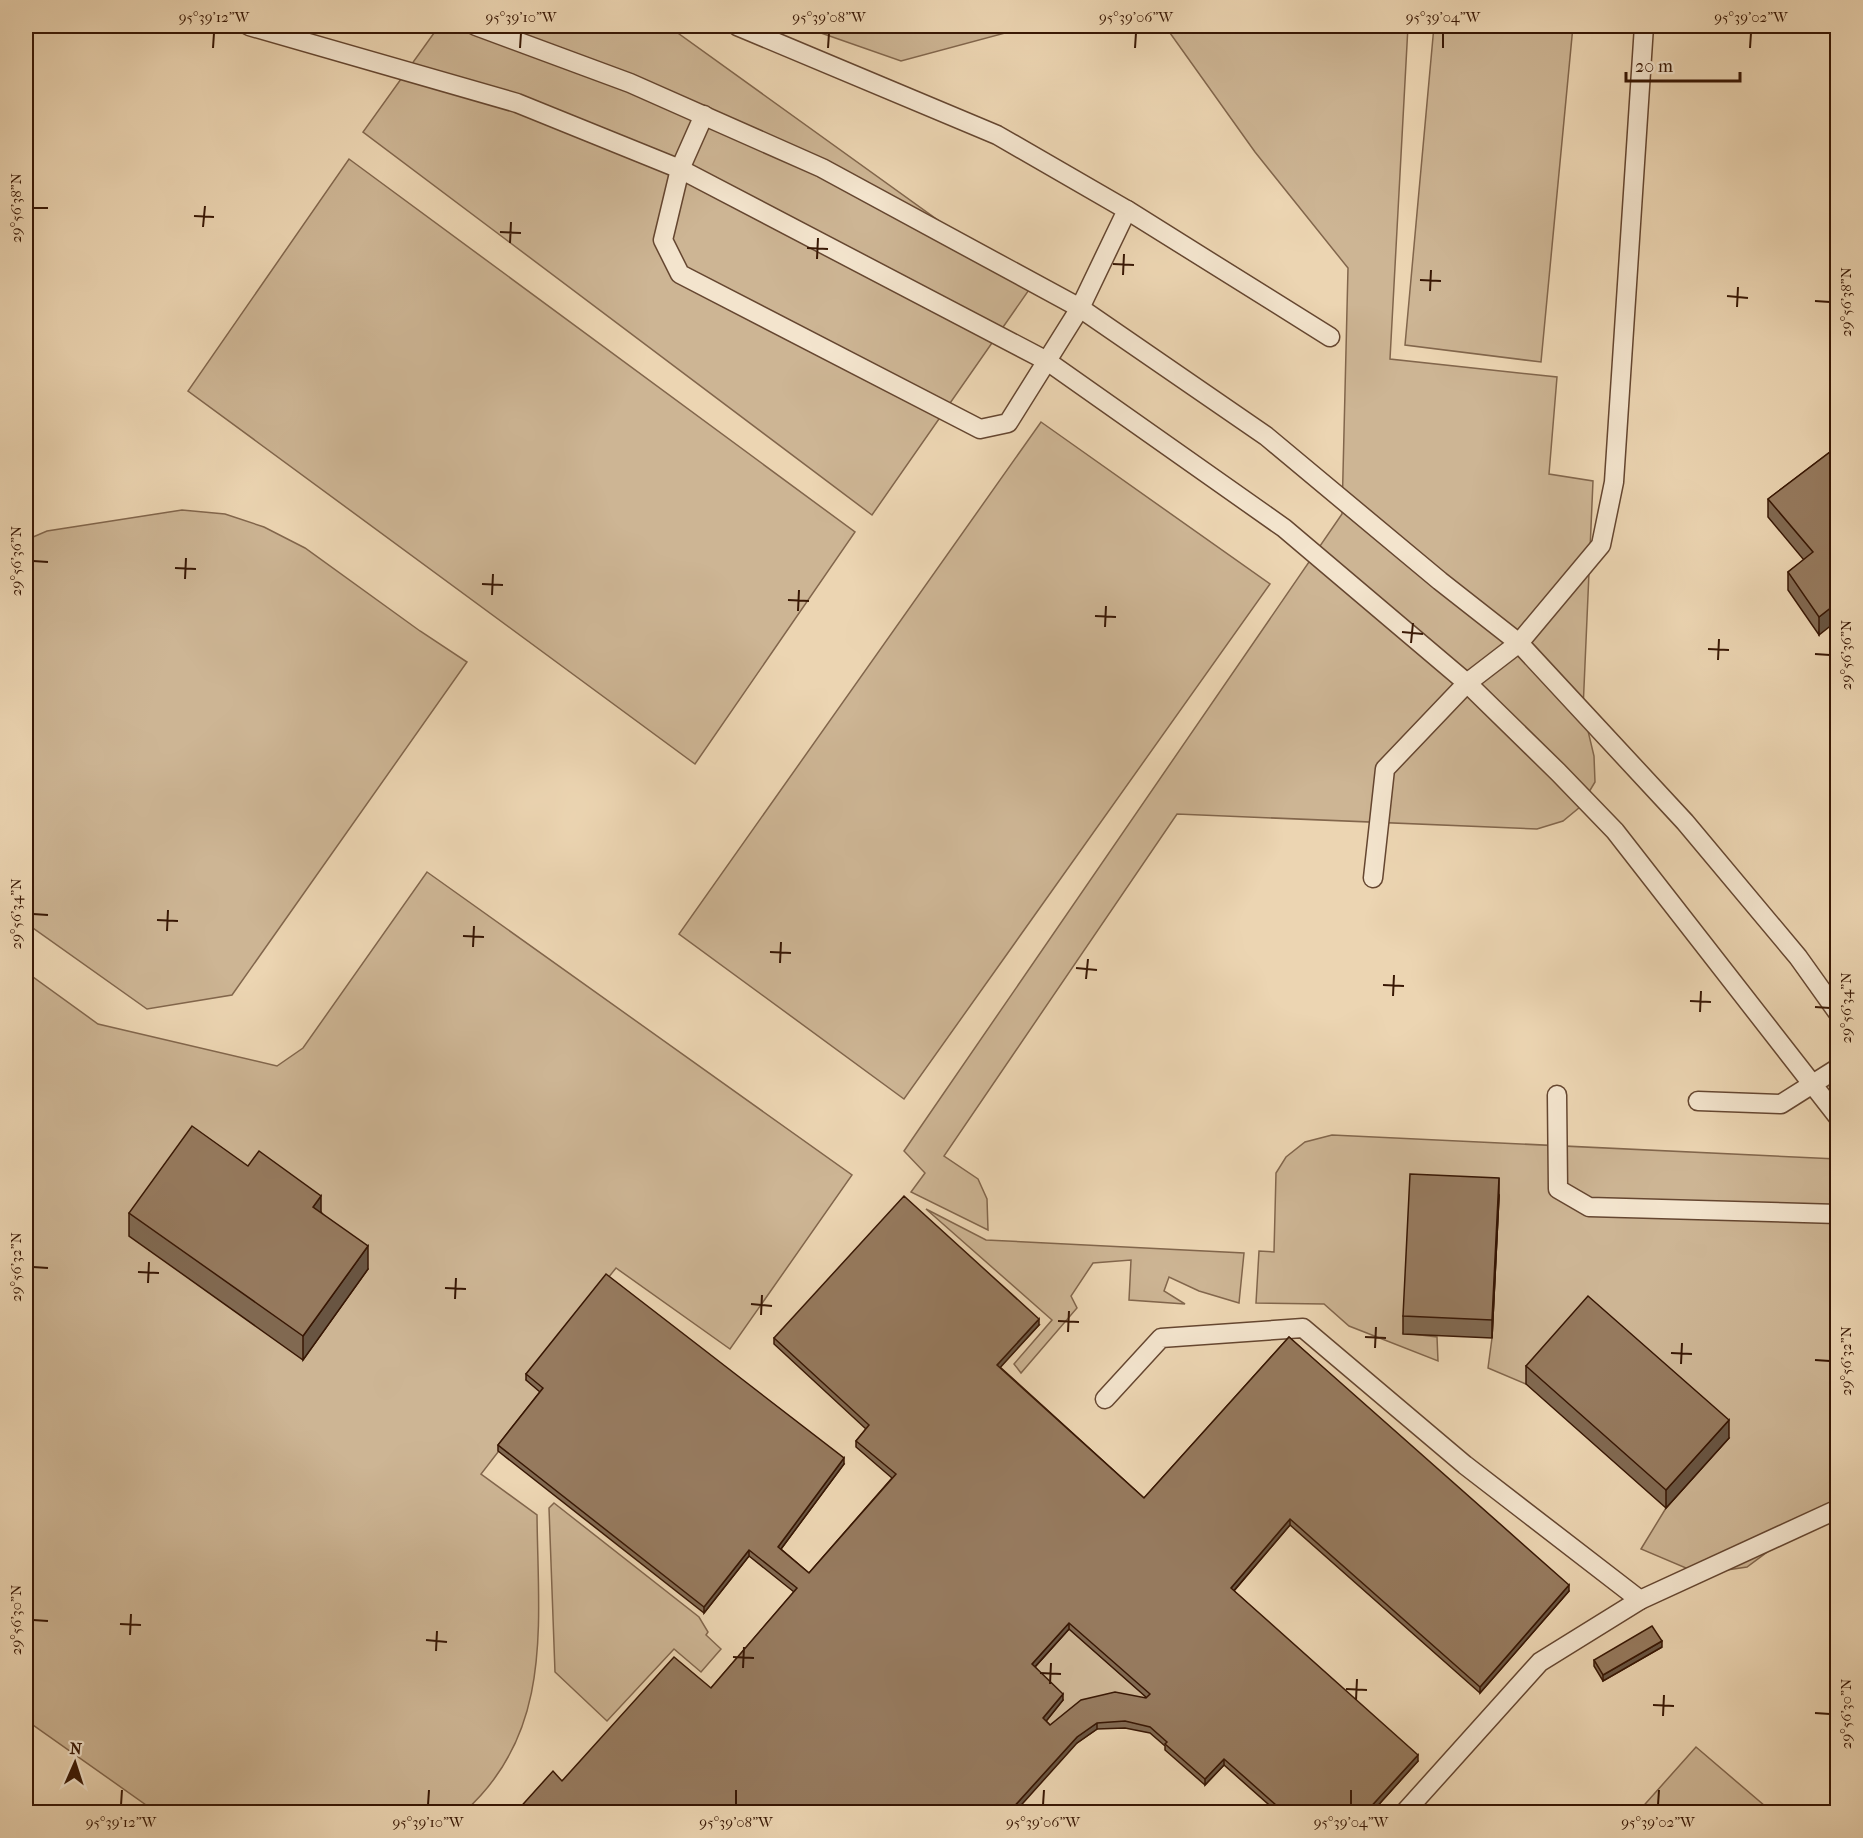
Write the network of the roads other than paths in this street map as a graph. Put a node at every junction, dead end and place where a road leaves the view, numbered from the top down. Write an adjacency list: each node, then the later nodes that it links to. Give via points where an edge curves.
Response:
1 (249, 26): 6 (lane, via 517,103)
2 (476, 26): 5 (lane)
3 (737, 26): 7 (lane, via 997,135)
4 (1644, 26): 11 (lane, via 1614,482 1601,545)
5 (704, 115): 6 (lane); 8 (lane, via 822,168)
6 (680, 169): 10 (lane); 10 (lane, via 663,240 680,274 980,429 1008,423)
7 (1127, 210): 8 (lane); 9 (lane)
8 (1080, 308): 10 (lane); 11 (lane, via 1266,436)
9 (1330, 337)
10 (1047, 361): 12 (lane, via 1284,528)
11 (1519, 643): 12 (lane); 14 (lane, via 1685,822 1798,957)
12 (1467, 683): 13 (lane, via 1385,769); 16 (lane, via 1615,831)
13 (1373, 878)
14 (1838, 1013)
15 (1838, 1068): 16 (lane)
16 (1811, 1084): 18 (lane, via 1781,1104); 19 (lane)
17 (1557, 1095): 20 (lane, via 1558,1189 1589,1207)
18 (1698, 1101)
19 (1838, 1117)
20 (1838, 1214)
21 (1105, 1399): 23 (lane, via 1161,1338 1303,1328 1465,1465)
22 (1838, 1509): 23 (lane)
23 (1640, 1600): 24 (lane, via 1540,1662)
24 (1405, 1812)

